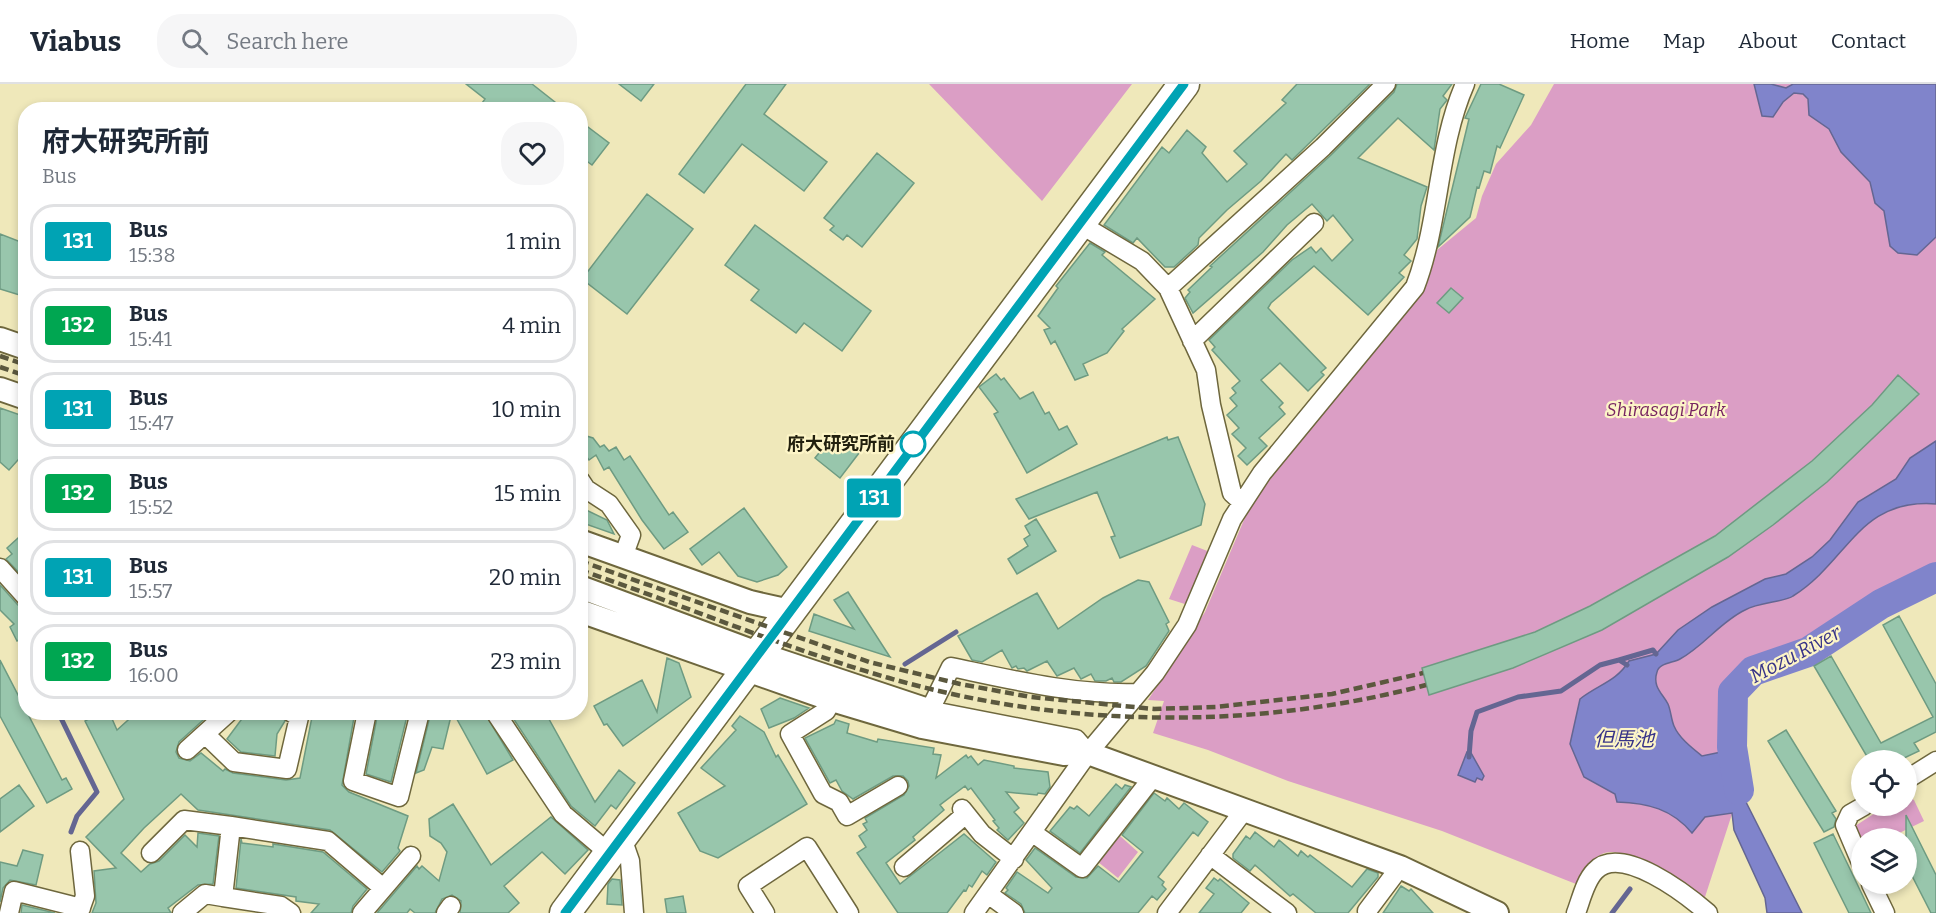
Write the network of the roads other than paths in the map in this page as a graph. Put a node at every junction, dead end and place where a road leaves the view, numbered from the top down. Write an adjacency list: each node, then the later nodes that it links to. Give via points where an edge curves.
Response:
1 (1184, 84): 5 (highway)
2 (1386, 84): 6 (street)
3 (1465, 84): 13 (street, via 1454,108 1425,260 1415,287)
4 (1314, 223): 8 (street)
5 (1080, 224): 6 (street, via 1142,261); 19 (highway)
6 (1168, 288): 8 (street)
7 (0, 339): 9 (street)
8 (1192, 341): 13 (street, via 1206,370 1232,493)
9 (18, 345)
10 (0, 389): 11 (street)
11 (18, 395)
12 (588, 490): 15 (street, via 609,504 631,535)
13 (1242, 502): 22 (street, via 1187,625)
14 (588, 544): 15 (street)
15 (623, 557): 19 (street, via 750,602)
16 (0, 568): 17 (street)
17 (18, 588)
18 (588, 591): 21 (street)
19 (790, 611): 21 (highway)
20 (588, 612): 21 (street)
21 (754, 662): 23 (street); 24 (street); 42 (highway)
22 (1138, 693): 24 (street, via 1051,688 951,667); 32 (street)
23 (832, 700): 24 (street); 36 (street, via 826,711 790,734 823,794 839,802 847,816)
24 (925, 719): 32 (street, via 1064,754)
25 (221, 720): 30 (street)
26 (298, 720): 30 (street, via 287,769 234,762)
27 (365, 720): 28 (street, via 353,781 399,797)
28 (418, 720)
29 (500, 720): 42 (street, via 563,814)
30 (206, 734): 31 (street)
31 (188, 750)
32 (1088, 753): 35 (street); 40 (street)
33 (1936, 761): 34 (street)
34 (1917, 773)
35 (1153, 777): 37 (street); 40 (street, via 1082,868)
36 (898, 786)
37 (1245, 809): 45 (street); 49 (street)
38 (1851, 813): 41 (street, via 1845,825)
39 (231, 826): 44 (street, via 184,820); 50 (street, via 328,841); 53 (street)
40 (1033, 833): 47 (street)
41 (1851, 839)
42 (616, 846): 60 (highway); 61 (street, via 630,861)
43 (80, 851): 54 (street, via 85,896)
44 (151, 854)
45 (1210, 855): 66 (street); 67 (street)
46 (411, 856): 50 (street)
47 (1014, 859): 48 (street, via 982,834 964,811); 51 (street)
48 (904, 867)
49 (1400, 867): 55 (street); 68 (street)
50 (383, 888): 59 (street)
51 (988, 894): 64 (street); 65 (street)
52 (1876, 894): 71 (street)
53 (223, 897): 57 (street, via 205,894); 58 (street, via 282,906)
54 (80, 910): 56 (street, via 14,891)
55 (1367, 911)
56 (9, 913)
57 (182, 913)
58 (291, 913)
59 (362, 913)
60 (565, 913)
61 (634, 913)
62 (765, 913): 63 (street, via 748,886 807,847)
63 (849, 913)
64 (974, 913)
65 (1014, 913)
66 (1167, 913)
67 (1287, 913)
68 (1497, 913)
69 (1576, 913): 70 (street, via 1595,871 1610,863 1652,872)
70 (1708, 913)
71 (1885, 913)

